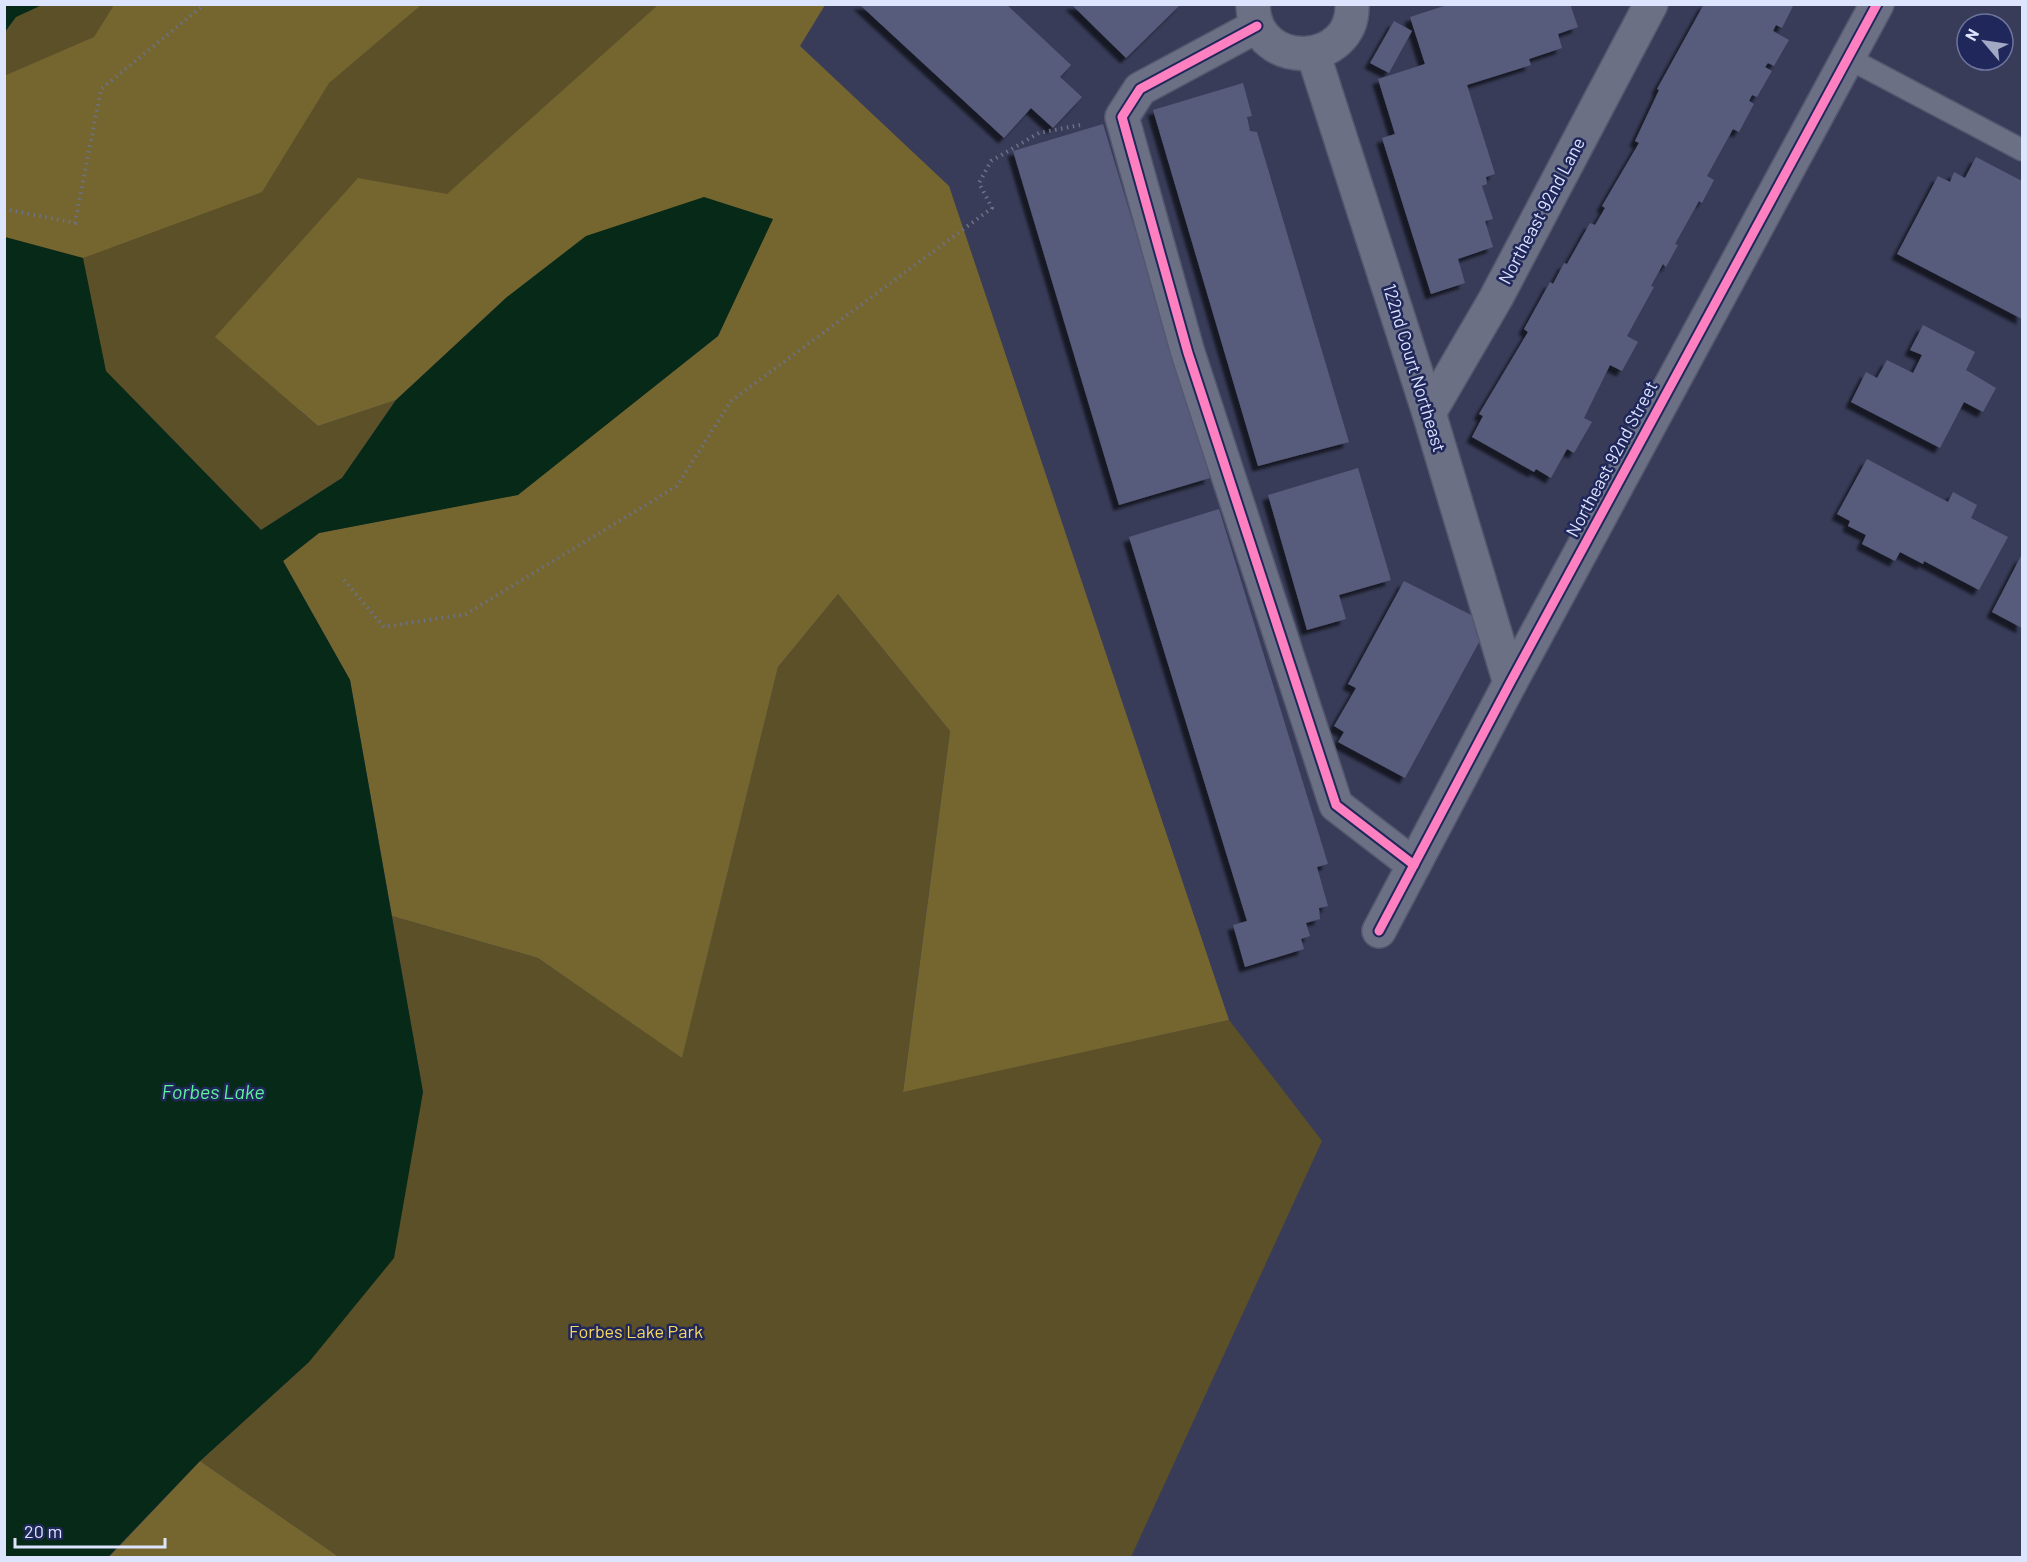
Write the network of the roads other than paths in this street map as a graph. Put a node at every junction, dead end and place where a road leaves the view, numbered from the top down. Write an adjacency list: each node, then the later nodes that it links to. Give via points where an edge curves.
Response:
1 (1352, 4): 5 (street, via 1349,24 1340,38)
2 (1651, 4): 8 (street, Northeast 92nd Lane, via 1496,298)
3 (1877, 4): 6 (street, Northeast 92nd Street)
4 (1256, 15): 5 (street, via 1267,40 1282,50); 10 (street, via 1140,89 1122,117 1188,353 1336,805)
5 (1313, 54): 8 (street, 122nd Court Northeast)
6 (1848, 58): 7 (lane); 9 (street, Northeast 92nd Street)
7 (2022, 149)
8 (1429, 413): 9 (street, 122nd Court Northeast)
9 (1510, 683): 10 (street, Northeast 92nd Street)
10 (1413, 866): 11 (street, Northeast 92nd Street)
11 (1379, 931)

